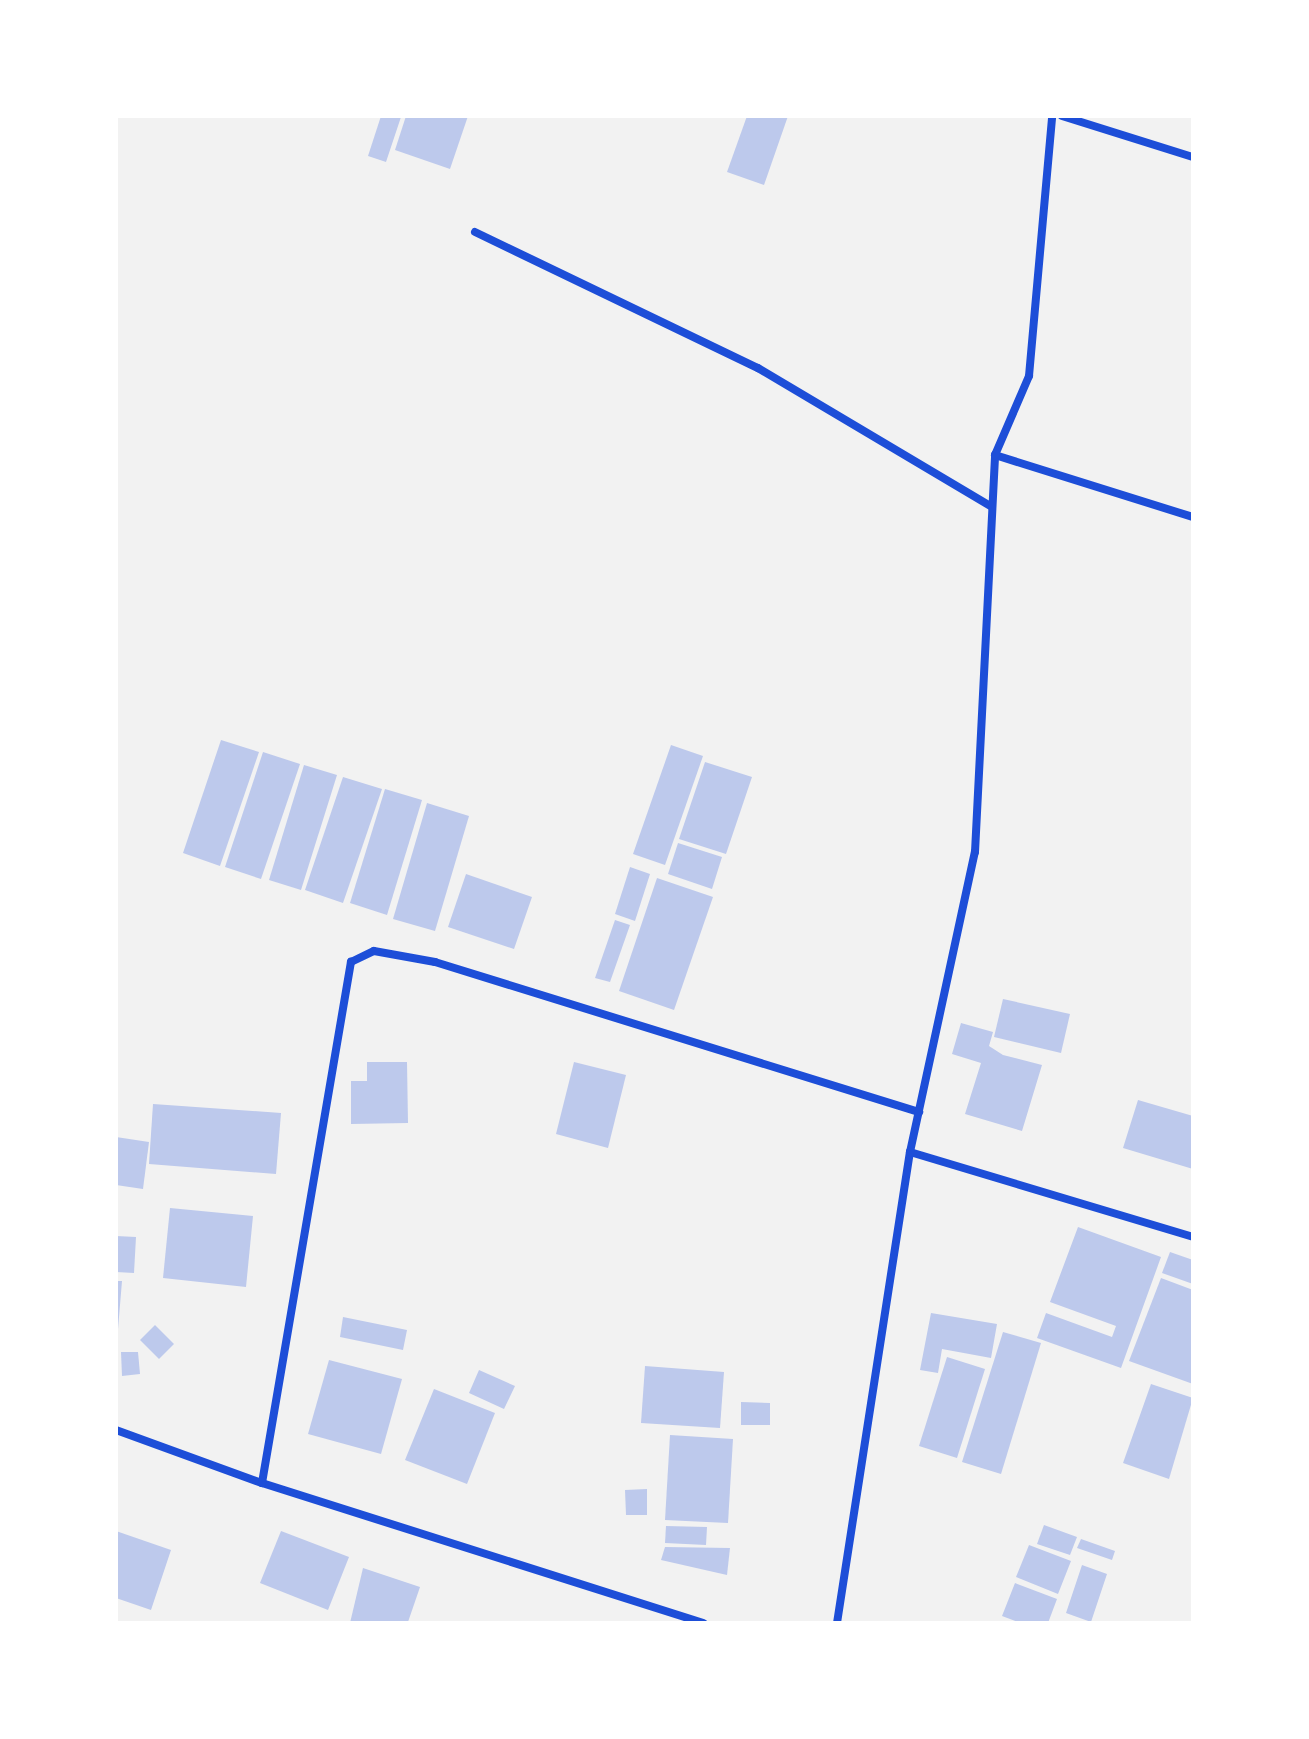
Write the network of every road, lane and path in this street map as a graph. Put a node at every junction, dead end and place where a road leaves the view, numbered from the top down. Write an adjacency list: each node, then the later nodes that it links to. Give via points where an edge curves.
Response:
1 (1052, 116): 5 (street, via 1029,376)
2 (1062, 116): 3 (street)
3 (1193, 157)
4 (475, 232): 6 (street, via 758,368)
5 (995, 455): 6 (street); 7 (street)
6 (992, 507): 8 (street, via 975,852)
7 (1193, 517)
8 (919, 1112): 9 (street); 12 (street, via 435,962 374,951 351,962)
9 (910, 1152): 10 (street); 14 (street)
10 (1193, 1237)
11 (116, 1430): 12 (street)
12 (262, 1483): 13 (street)
13 (703, 1623)
14 (837, 1623)

